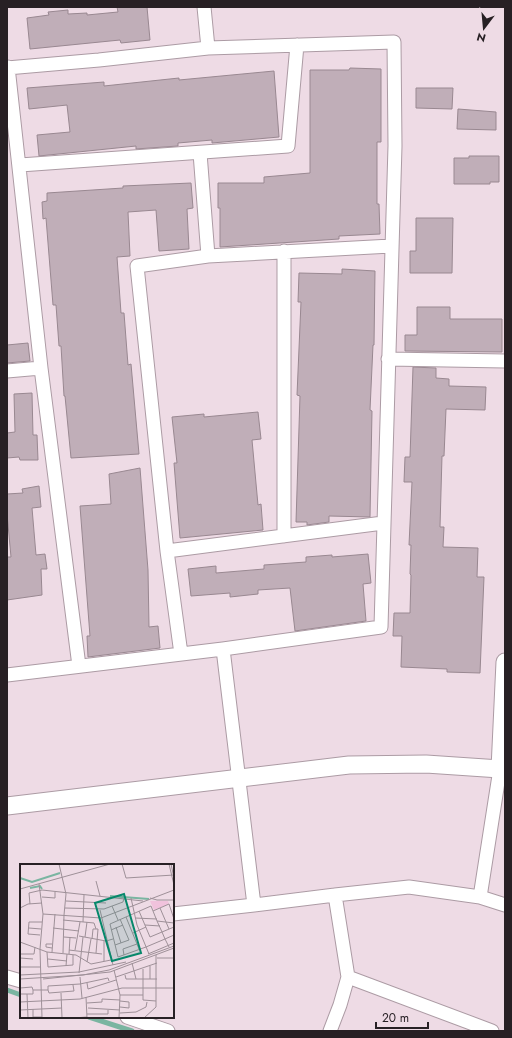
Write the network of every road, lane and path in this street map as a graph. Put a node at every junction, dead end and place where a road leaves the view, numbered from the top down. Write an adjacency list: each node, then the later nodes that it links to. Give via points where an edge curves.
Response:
1 (204, 7): 3 (street)
2 (297, 45): 3 (street); 5 (street, via 288,146); 7 (street, via 394,42 395,146)
3 (208, 48): 4 (street)
4 (8, 68): 6 (street)
5 (200, 153): 6 (street); 9 (street)
6 (20, 165): 12 (street)
7 (391, 246): 8 (street); 10 (street)
8 (284, 250): 9 (street); 15 (street)
9 (208, 256): 16 (street, via 137,266)
10 (388, 359): 11 (street); 14 (street)
11 (505, 361)
12 (41, 368): 13 (street); 20 (street)
13 (7, 371)
14 (383, 523): 15 (street); 17 (street, via 381,627)
15 (284, 536): 16 (street)
16 (167, 551): 18 (street)
17 (223, 649): 18 (street); 23 (street)
18 (181, 654): 20 (street)
19 (505, 662): 22 (street)
20 (79, 666): 21 (street)
21 (7, 675)
22 (502, 770): 23 (street, via 426,764 349,765); 26 (street)
23 (240, 779): 24 (street); 27 (street)
24 (7, 806)
25 (335, 895): 26 (street, via 409,888); 27 (street); 31 (street)
26 (480, 897): 28 (street)
27 (254, 905): 29 (street)
28 (505, 905)
29 (174, 914)
30 (7, 977): 32 (street)
31 (348, 977): 35 (street); 36 (street)
32 (20, 981)
33 (130, 1018): 34 (street)
34 (168, 1031)
35 (330, 1031)
36 (492, 1031)

